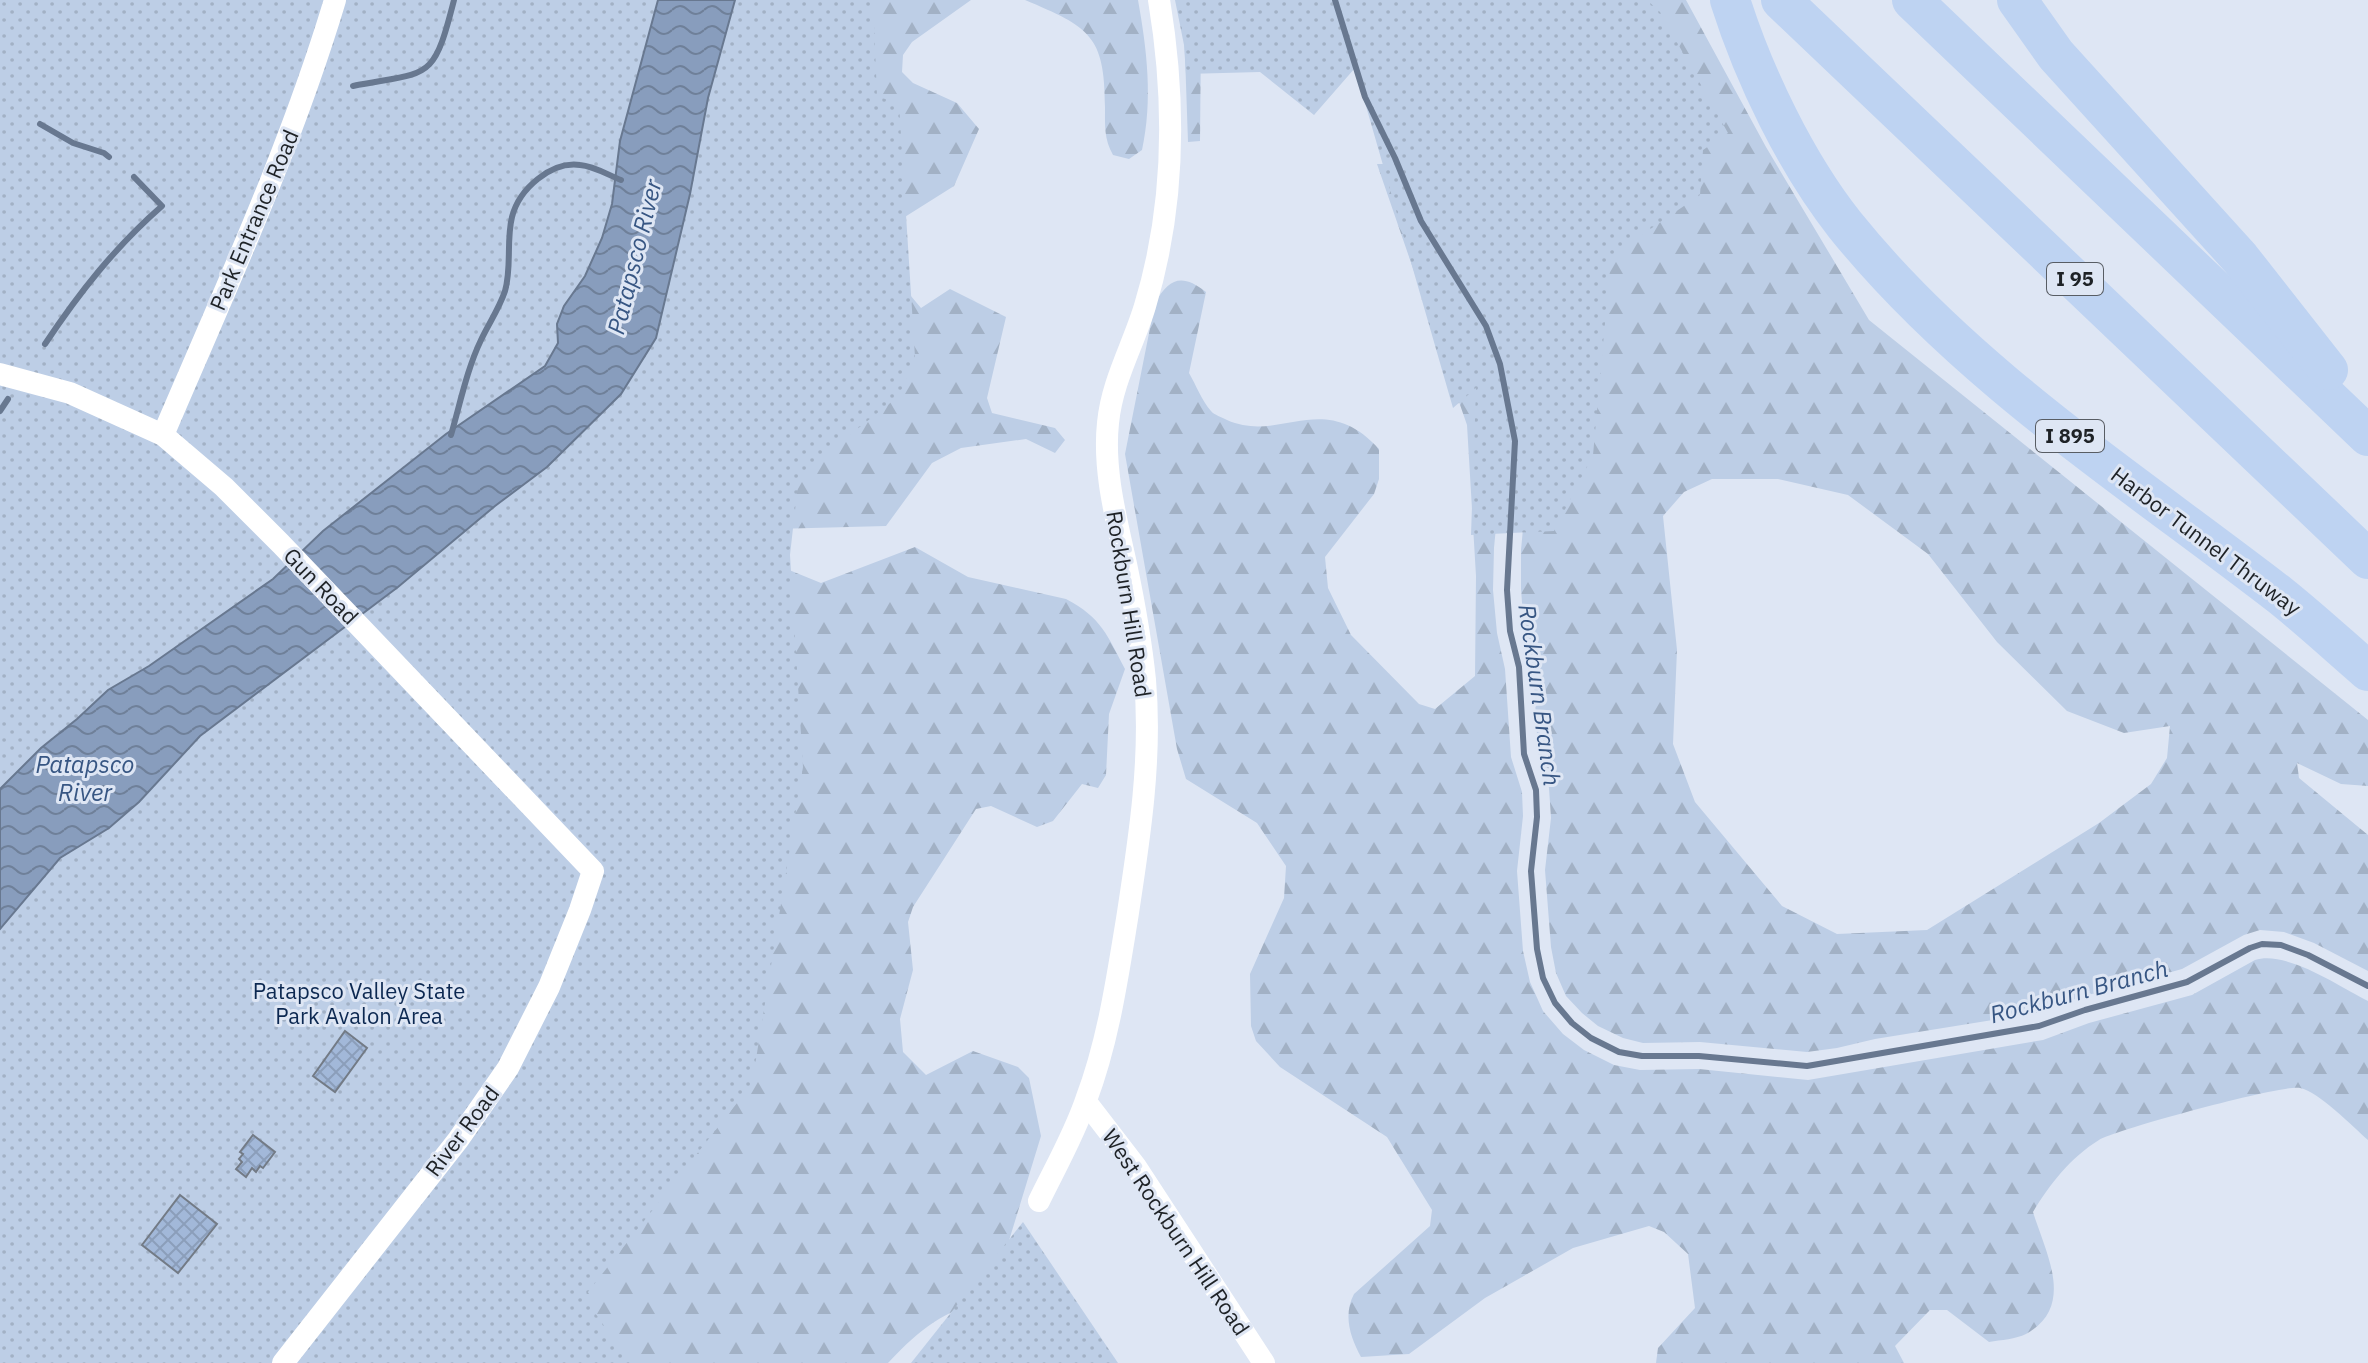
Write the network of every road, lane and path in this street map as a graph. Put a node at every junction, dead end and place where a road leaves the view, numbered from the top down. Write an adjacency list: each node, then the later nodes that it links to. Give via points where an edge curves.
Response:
1 (335, 0): 9 (street, Park Entrance Road, via 278,166)
2 (1159, 0): 14 (street, Rockburn Hill Road, via 1167,47 1170,175 1148,295 1111,397 1107,427 1109,476 1145,680 1144,788 1120,963)
3 (1730, 0): 12 (highway, Harbor Tunnel Thruway / I 895, via 1768,95 1807,168 1897,285 1952,338 2093,455 2283,598)
4 (1781, 0): 11 (highway, I 95)
5 (1912, 0): 10 (highway)
6 (2017, 0): 8 (highway, via 2056,55 2240,258)
7 (0, 374): 9 (street, Gun Road, via 70,393)
8 (2368, 419)
9 (163, 435): 13 (street, Gun Road, via 281,544)
10 (2368, 436)
11 (2368, 559)
12 (2368, 671)
13 (593, 871): 16 (street, River Road, via 549,987 508,1068)
14 (1086, 1102): 15 (street, Rockburn Hill Road); 17 (street, West Rockburn Hill Road, via 1136,1167)
15 (1039, 1201)
16 (283, 1363)
17 (1264, 1363)

